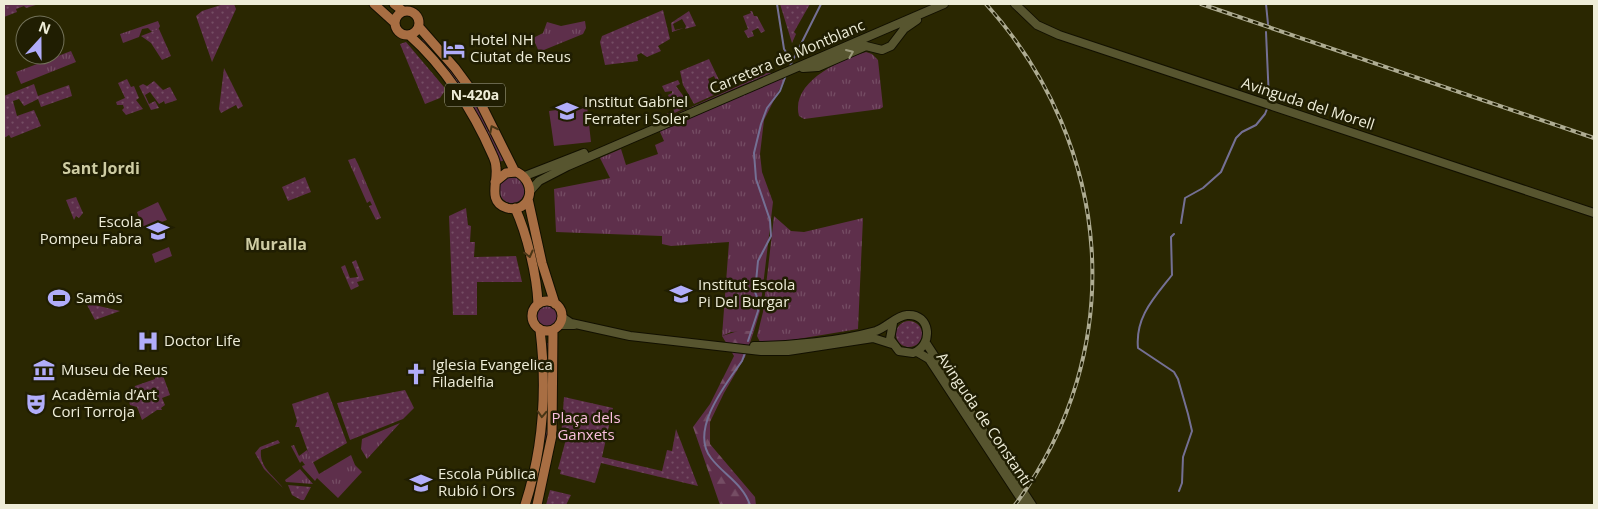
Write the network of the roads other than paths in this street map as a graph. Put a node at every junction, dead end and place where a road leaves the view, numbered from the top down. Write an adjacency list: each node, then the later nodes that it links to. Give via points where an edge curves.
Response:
1 (374, 4): 7 (main road, N-420a)
2 (394, 4): 6 (main road, N-420a)
3 (944, 4): 5 (street, Carretera de Montblanc)
4 (1018, 5): 17 (street, Avinguda del Morell, via 1037,25 1059,35)
5 (929, 10): 10 (street, Carretera de Montblanc); 10 (street, one-way to 5, via 818,67 866,46 882,50 891,46 904,29)
6 (403, 11): 7 (main road); 8 (main road, N-420a, via 416,14)
7 (395, 23): 9 (main road, N-420a, via 401,33)
8 (419, 27): 9 (main road); 12 (main road, N-420a, one-way to 8, via 480,102)
9 (409, 35): 14 (main road, N-420a, via 465,104 491,152 496,166)
10 (794, 69): 11 (street, Carretera de Montblanc)
11 (613, 147): 13 (street, via 586,153); 15 (street, via 539,180)
12 (516, 172): 13 (main road); 14 (main road, via 506,173)
13 (525, 176): 15 (main road)
14 (495, 182): 16 (main road, N-420a, via 496,200 506,208)
15 (529, 195): 16 (main road, via 524,204); 19 (main road, via 542,263)
16 (515, 208): 18 (main road, one-way to 18, via 521,220 537,286)
17 (1594, 213)
18 (538, 304): 19 (main road); 22 (main road, via 532,317)
19 (555, 304): 20 (main road, via 560,310)
20 (558, 324): 22 (main road); 27 (street, via 570,323 630,336); 34 (main road, via 552,435)
21 (893, 324): 23 (street); 25 (street, via 904,316 919,318 927,328); 26 (street, via 889,334)
22 (540, 330): 33 (main road, one-way to 33, via 541,428)
23 (868, 336): 24 (street); 26 (street); 28 (street)
24 (811, 341): 27 (street); 28 (street, via 768,348)
25 (926, 343): 29 (street); 31 (street)
26 (892, 344): 29 (street, via 902,353)
27 (733, 347): 28 (street)
28 (766, 352)
29 (916, 352): 30 (street, Avinguda de Constantí, via 927,358)
30 (935, 369): 31 (street); 32 (street, Avinguda de Constantí)
31 (965, 406): 32 (street); 35 (street)
32 (988, 450): 35 (street, Avinguda de Constantí)
33 (525, 505)
34 (537, 505)
35 (1031, 505)

